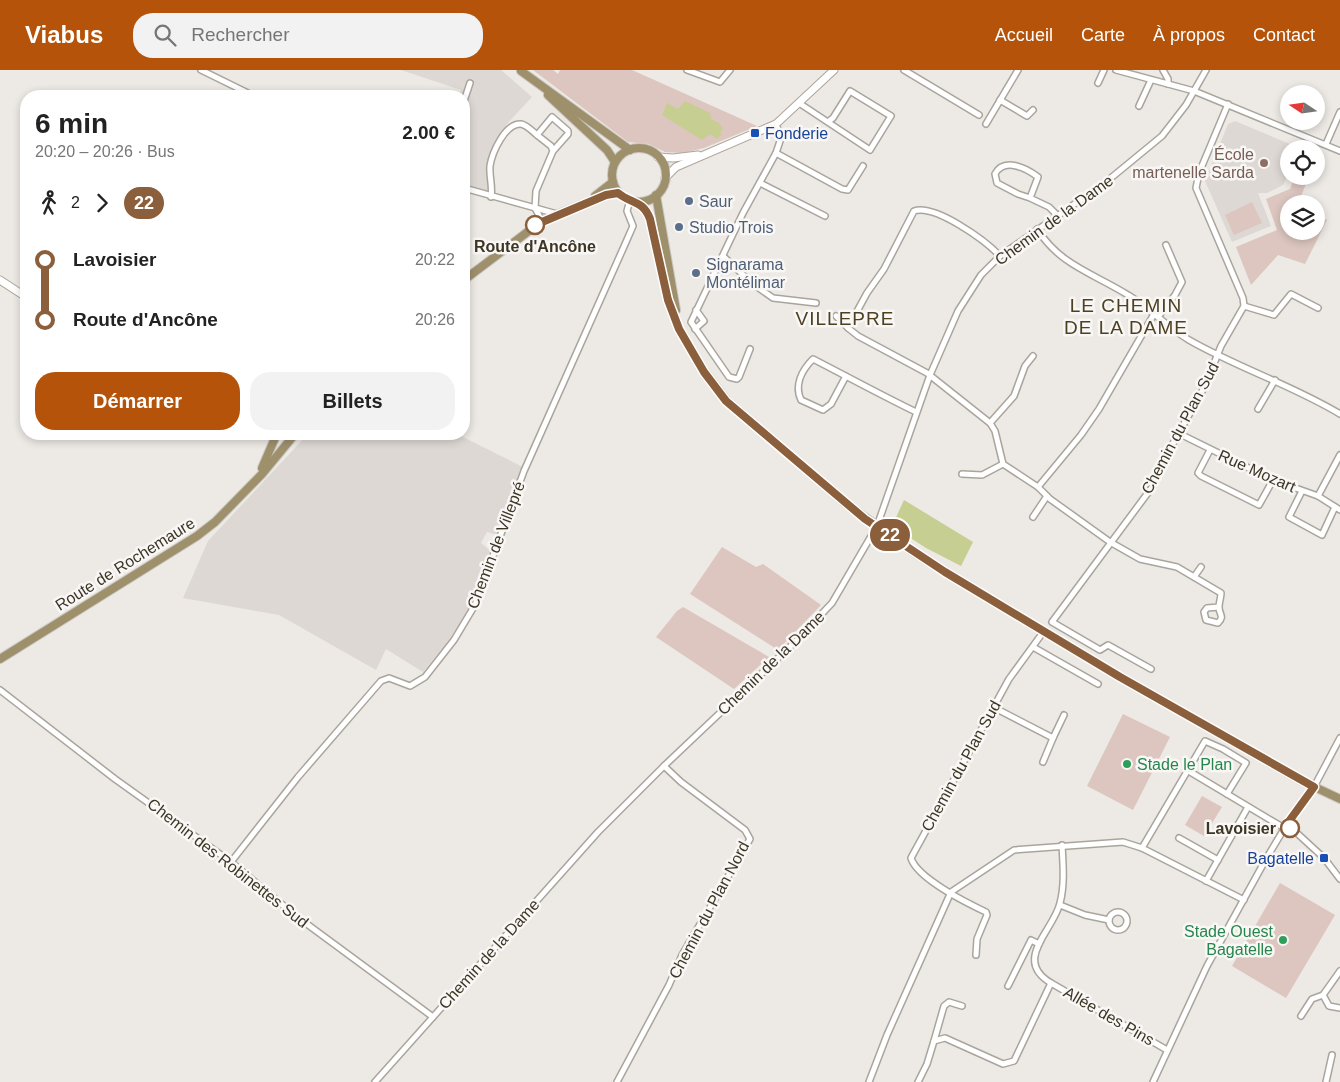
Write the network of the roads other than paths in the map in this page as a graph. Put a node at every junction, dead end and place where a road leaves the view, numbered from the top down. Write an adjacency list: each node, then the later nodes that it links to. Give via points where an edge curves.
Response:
1 (201, 70): 13 (street)
2 (218, 70): 13 (street)
3 (520, 70): 33 (main road); 39 (main road, via 601,144)
4 (687, 70): 5 (street, via 720,82)
5 (730, 70)
6 (834, 70): 22 (street)
7 (904, 70): 27 (street)
8 (1018, 70): 21 (street)
9 (1104, 70): 16 (street)
10 (1116, 70): 14 (street)
11 (1163, 70): 17 (street)
12 (1206, 70): 20 (street, Chemin de la Dame)
13 (215, 76): 18 (street)
14 (1151, 80): 17 (street); 24 (street)
15 (470, 83): 19 (street)
16 (1098, 83)
17 (1168, 84): 20 (street)
18 (242, 90)
19 (468, 90)
20 (1194, 91): 23 (street); 52 (street, Chemin de la Dame, via 1162,136 1106,182)
21 (1000, 100): 25 (street, via 1026,116); 30 (street)
22 (799, 103): 28 (street); 29 (street)
23 (1228, 104): 32 (street); 63 (street, via 1199,173 1196,188)
24 (1139, 106)
25 (1033, 110)
26 (1340, 112): 32 (street)
27 (979, 115)
28 (829, 121): 28 (street, via 832,127 870,150 891,116 850,90)
29 (776, 124): 36 (street); 37 (street, via 781,138)
30 (986, 124)
31 (537, 135): 34 (street); 34 (street, via 552,117 568,130); 47 (street, via 518,124 503,136 491,162)
32 (1326, 144): 35 (street)
33 (630, 150): 38 (main road, via 645,149); 39 (main road)
34 (553, 151): 50 (street, via 539,182)
35 (1340, 151)
36 (706, 154): 38 (street); 41 (street, via 676,167)
37 (776, 154): 40 (street, via 842,190 848,190); 43 (street)
38 (658, 157): 41 (main road, via 665,170)
39 (615, 162): 42 (main road)
40 (863, 166)
41 (665, 178): 46 (main road)
42 (613, 182): 45 (main road); 51 (main road, via 590,199)
43 (760, 183): 53 (street); 58 (street)
44 (470, 190): 47 (street)
45 (618, 193): 49 (main road); 51 (main road)
46 (656, 195): 49 (main road, via 644,201); 69 (main road)
47 (491, 197): 50 (street)
48 (1030, 198): 48 (street, via 1038,177 1022,167 998,167 995,174 997,183); 52 (street, via 1049,207)
49 (634, 201): 69 (main road, via 650,219 668,300); 124 (street, Chemin de Villepré, via 628,211 633,226 524,470 490,569 454,640 418,682 410,686 389,678 381,681)
50 (535, 208): 51 (street); 54 (street)
51 (558, 214): 54 (main road)
52 (1057, 215): 55 (street, Chemin de la Dame)
53 (825, 216)
54 (542, 221): 59 (main road)
55 (1037, 229): 57 (street, Chemin de la Dame); 66 (street, via 1059,256 1127,294)
56 (1166, 245): 66 (street, via 1182,282 1175,295)
57 (1000, 256): 68 (street, via 980,238 928,209 914,211 884,270); 74 (street, Chemin de la Dame, via 967,295)
58 (724, 257): 62 (street, via 773,298); 65 (street)
59 (470, 275)
60 (0, 280): 61 (street)
61 (20, 293)
62 (816, 304)
63 (1244, 306): 64 (street, via 1274,315 1291,294); 72 (street, Chemin du Plan Sud)
64 (1318, 308)
65 (696, 310): 70 (street, via 691,322); 70 (street, via 704,321)
66 (1156, 315): 72 (street, via 1189,340); 91 (street, via 1099,409)
67 (836, 316): 68 (street)
68 (848, 328): 74 (street)
69 (679, 329): 97 (main road, via 704,372 726,401)
70 (695, 329): 71 (street, via 729,378 739,378)
71 (750, 349)
72 (1218, 354): 76 (street); 81 (street, Chemin du Plan Sud, via 1205,386)
73 (1033, 356): 80 (street, via 1025,366 1014,396)
74 (930, 375): 78 (street, Chemin de la Dame); 80 (street)
75 (846, 376): 75 (street, via 813,359 797,386 801,400 823,410 831,404); 78 (street)
76 (1275, 380): 77 (street); 79 (street)
77 (1258, 409)
78 (916, 412): 97 (street, Chemin de la Dame)
79 (1340, 414)
80 (990, 423): 87 (street)
81 (1178, 433): 85 (street, Rue Mozart); 98 (street, Chemin du Plan Sud, via 1153,486)
82 (272, 440): 90 (main road, Route de Rochemaure)
83 (278, 440): 84 (main road)
84 (288, 442): 90 (main road, Route de Rochemaure)
85 (1210, 450): 89 (street, Rue Mozart); 89 (street, via 1198,473 1259,506)
86 (1340, 455): 94 (street)
87 (1003, 464): 88 (street, via 982,475); 91 (street)
88 (962, 474)
89 (1273, 480): 92 (street, Rue Mozart)
90 (255, 481): 104 (main road, Route de Rochemaure, via 195,538)
91 (1038, 487): 93 (street)
92 (1302, 491): 94 (street, Rue Mozart); 95 (street, via 1289,517 1322,535)
93 (1047, 496): 96 (street); 98 (street)
94 (1318, 496): 95 (street, Rue Mozart)
95 (1338, 509)
96 (1033, 517)
97 (876, 526): 102 (main road); 113 (street, Chemin de la Dame, via 832,602 816,622)
98 (1110, 542): 100 (street, via 1140,559 1177,567); 105 (street, Chemin du Plan Sud, via 1052,622 1100,650 1108,645)
99 (1201, 567): 100 (street)
100 (1194, 578): 101 (street, via 1221,593)
101 (1219, 607)
102 (1044, 632): 103 (street, Chemin du Plan Sud); 115 (main road)
103 (1033, 647): 106 (street); 108 (street, Chemin du Plan Sud)
104 (0, 659)
105 (1151, 669)
106 (1098, 684)
107 (0, 690): 124 (street, Chemin des Robinettes Sud, via 115,779)
108 (993, 707): 110 (street); 127 (street, Chemin du Plan Sud, via 911,858 921,873)
109 (1064, 714): 110 (street)
110 (1053, 738): 112 (street)
111 (1340, 738): 115 (street)
112 (1043, 762)
113 (664, 766): 140 (street, Chemin de la Dame, via 598,832); 145 (street, Chemin du Plan Nord, via 745,830 750,839 682,955)
114 (1187, 770): 116 (street); 116 (street, via 1204,741 1244,760 1246,763); 122 (street)
115 (1314, 787): 117 (main road); 119 (street)
116 (1227, 794): 118 (street)
117 (1340, 799)
118 (1248, 807): 119 (street); 123 (street)
119 (1286, 826): 125 (street, via 1324,858); 128 (street)
120 (1179, 838): 123 (street)
121 (1062, 845): 122 (street, via 1123,842); 127 (street, via 1014,850); 129 (street, via 1064,880)
122 (1142, 848): 126 (street)
123 (1218, 860): 126 (street)
124 (231, 862): 140 (street, Chemin des Robinettes Sud, via 296,916)
125 (1340, 879)
126 (1206, 881): 128 (street)
127 (951, 892): 132 (street, via 986,912 977,939); 146 (street)
128 (1244, 900): 142 (street, via 1207,966)
129 (1060, 905): 130 (street); 131 (street)
130 (1109, 920)
131 (1039, 944): 134 (street, Allée des Pins, via 1034,961 1042,977); 135 (street, via 1031,940)
132 (976, 955)
133 (1340, 971): 136 (street)
134 (1051, 983): 141 (street, via 1014,1061 1009,1064 945,1038); 142 (street, Allée des Pins)
135 (1008, 986)
136 (1323, 995): 138 (street, via 1328,1006); 139 (street, via 1312,999)
137 (962, 1006): 141 (street, via 949,1002 944,1006)
138 (1340, 1008)
139 (1301, 1016)
140 (433, 1017): 144 (street, Chemin de la Dame)
141 (934, 1041): 147 (street, via 928,1064)
142 (1167, 1050): 148 (street)
143 (1332, 1055): 149 (street)
144 (375, 1082)
145 (617, 1082)
146 (869, 1082)
147 (918, 1082)
148 (1153, 1082)
149 (1326, 1082)

